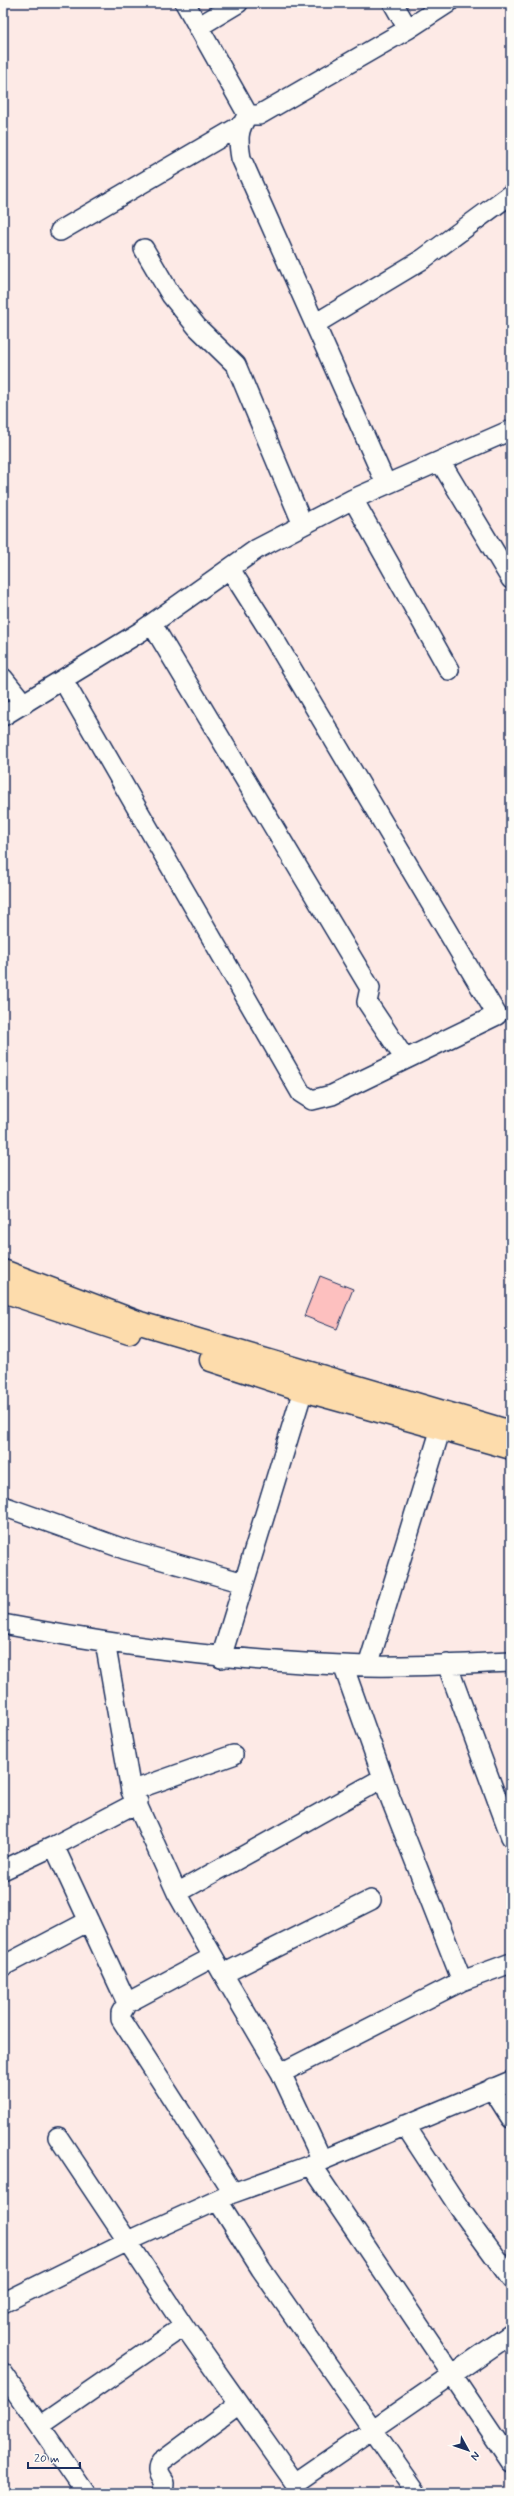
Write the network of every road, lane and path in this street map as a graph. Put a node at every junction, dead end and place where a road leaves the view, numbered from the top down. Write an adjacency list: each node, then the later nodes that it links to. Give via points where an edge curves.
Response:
1 (184, 3): 5 (street)
2 (238, 3): 5 (street)
3 (393, 3): 6 (street)
4 (448, 3): 6 (street)
5 (198, 26): 7 (street)
6 (408, 29): 7 (street, via 259,115)
7 (244, 120): 9 (street); 11 (street, via 237,135 241,158)
8 (511, 194): 11 (street, via 423,259)
9 (60, 231)
10 (144, 249): 16 (street, via 171,296 197,327 236,365)
11 (315, 324): 14 (street)
12 (511, 430): 13 (street)
13 (440, 461): 14 (street); 18 (street)
14 (386, 484): 15 (street)
15 (353, 499): 16 (street); 20 (street)
16 (303, 525): 17 (street, via 257,549)
17 (230, 568): 19 (street); 25 (street, via 497,1015)
18 (511, 579)
19 (152, 624): 22 (street); 25 (street, via 370,988 367,1002)
20 (449, 670)
21 (3, 678): 23 (street)
22 (63, 680): 23 (street); 25 (street, via 301,1093 312,1100 332,1095)
23 (24, 704): 24 (street)
24 (3, 716)
25 (406, 1059)
26 (3, 1271): 30 (main road, via 140,1323)
27 (3, 1291): 28 (main road)
28 (303, 1390): 29 (main road); 33 (street)
29 (441, 1428): 31 (main road); 40 (street)
30 (511, 1432)
31 (511, 1448)
32 (3, 1506): 33 (street, via 124,1549)
33 (244, 1583): 36 (street)
34 (3, 1624): 35 (street)
35 (105, 1642): 36 (street); 43 (street)
36 (221, 1658): 38 (street)
37 (511, 1662): 39 (street)
38 (343, 1664): 40 (street); 42 (street)
39 (447, 1664): 40 (street); 44 (street)
40 (368, 1666)
41 (233, 1755): 43 (street)
42 (383, 1778): 47 (street); 54 (street)
43 (135, 1796): 45 (street); 47 (street)
44 (511, 1836)
45 (54, 1846): 46 (street); 49 (street)
46 (3, 1870)
47 (177, 1892): 50 (street)
48 (371, 1900): 53 (street)
49 (89, 1921): 52 (street); 55 (street)
50 (214, 1957): 53 (street); 55 (street)
51 (511, 1963): 54 (street)
52 (3, 1966)
53 (223, 1974): 56 (street)
54 (462, 1981): 56 (street)
55 (127, 2003): 63 (street, via 121,2013 121,2019)
56 (281, 2073): 62 (street)
57 (511, 2081): 58 (street)
58 (492, 2088): 59 (street); 60 (street)
59 (511, 2118)
60 (405, 2125): 62 (street); 65 (street)
61 (58, 2137): 64 (street)
62 (316, 2162): 63 (street); 70 (street)
63 (225, 2197): 64 (street); 73 (street, via 261,2269)
64 (128, 2241): 66 (street); 67 (street)
65 (511, 2279)
66 (3, 2303)
67 (184, 2326): 71 (street); 72 (street)
68 (511, 2334): 70 (street)
69 (3, 2374): 72 (street)
70 (453, 2375): 73 (street); 74 (street)
71 (239, 2404): 75 (street); 77 (street, via 161,2462 157,2468 164,2484)
72 (41, 2425): 76 (street)
73 (374, 2429): 75 (street); 78 (street)
74 (511, 2462)
75 (298, 2488)
76 (86, 2493)
77 (163, 2493)
78 (417, 2493)

